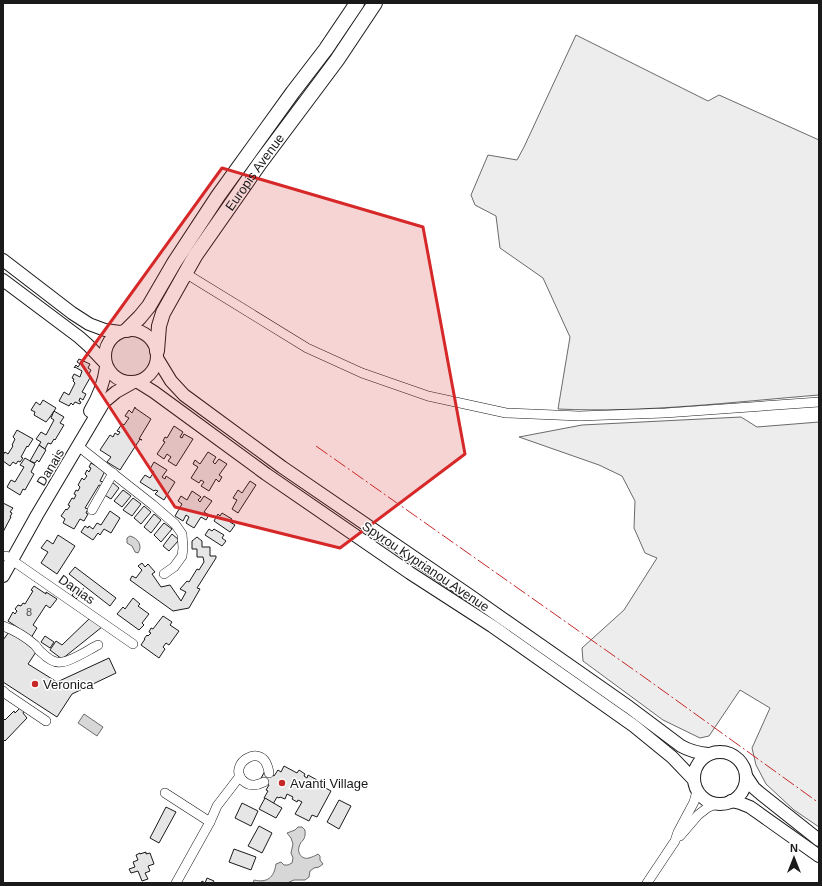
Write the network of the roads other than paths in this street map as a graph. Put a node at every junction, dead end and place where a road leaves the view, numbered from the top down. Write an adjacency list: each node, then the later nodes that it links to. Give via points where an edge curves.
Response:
1 (357, 3): 6 (highway, Europis Avenue, via 218,196 149,306)
2 (375, 3): 4 (highway, Europis Avenue, via 337,60 232,202)
3 (3, 260): 6 (main road, via 89,324 105,330)
4 (185, 273): 7 (highway, Europis Avenue, via 163,313 159,326); 10 (street, via 307,348 362,373 428,396 506,413 579,416)
5 (3, 280): 8 (main road, via 79,337)
6 (124, 331): 7 (main road, via 133,330 146,335 151,339); 8 (main road, via 110,339 105,350)
7 (157, 354): 9 (main road, via 156,366 151,373); 21 (main road, Spyrou Kyprianou Avenue, via 171,381 184,395 276,462 629,707 681,746)
8 (106, 365): 9 (main road, via 117,379); 14 (main road, Danais, via 105,377 97,399 66,451)
9 (135, 382): 11 (main road, Danais, via 104,402); 26 (main road, Spyrou Kyprianou Avenue, via 154,392 266,474 492,626 630,723 672,758)
10 (819, 402)
11 (78, 446): 12 (street); 14 (main road, Danais)
12 (113, 473): 13 (street); 15 (street, via 175,524 182,534 182,556 174,567)
13 (92, 510)
14 (5, 566): 17 (street, Danias)
15 (164, 574)
16 (3, 626): 18 (street, via 35,645 53,661 60,663)
17 (133, 644)
18 (98, 645)
19 (3, 691): 20 (street)
20 (46, 721)
21 (708, 754): 24 (main road, via 721,752 734,756 742,764); 26 (main road, via 694,772)
22 (269, 773): 23 (street, via 265,761 253,756 241,763)
23 (240, 776): 25 (street, via 252,786); 30 (street, via 217,806)
24 (746, 776): 28 (main road, via 742,791); 31 (main road, via 754,788)
25 (264, 782)
26 (695, 785): 29 (main road, via 703,798); 32 (street, via 694,802)
27 (165, 793): 30 (street)
28 (731, 801): 29 (main road); 33 (main road, via 750,807)
29 (715, 804): 32 (street, via 698,815)
30 (210, 822): 34 (street)
31 (819, 840)
32 (675, 841): 35 (street)
33 (819, 856)
34 (176, 883)
35 (647, 883)

